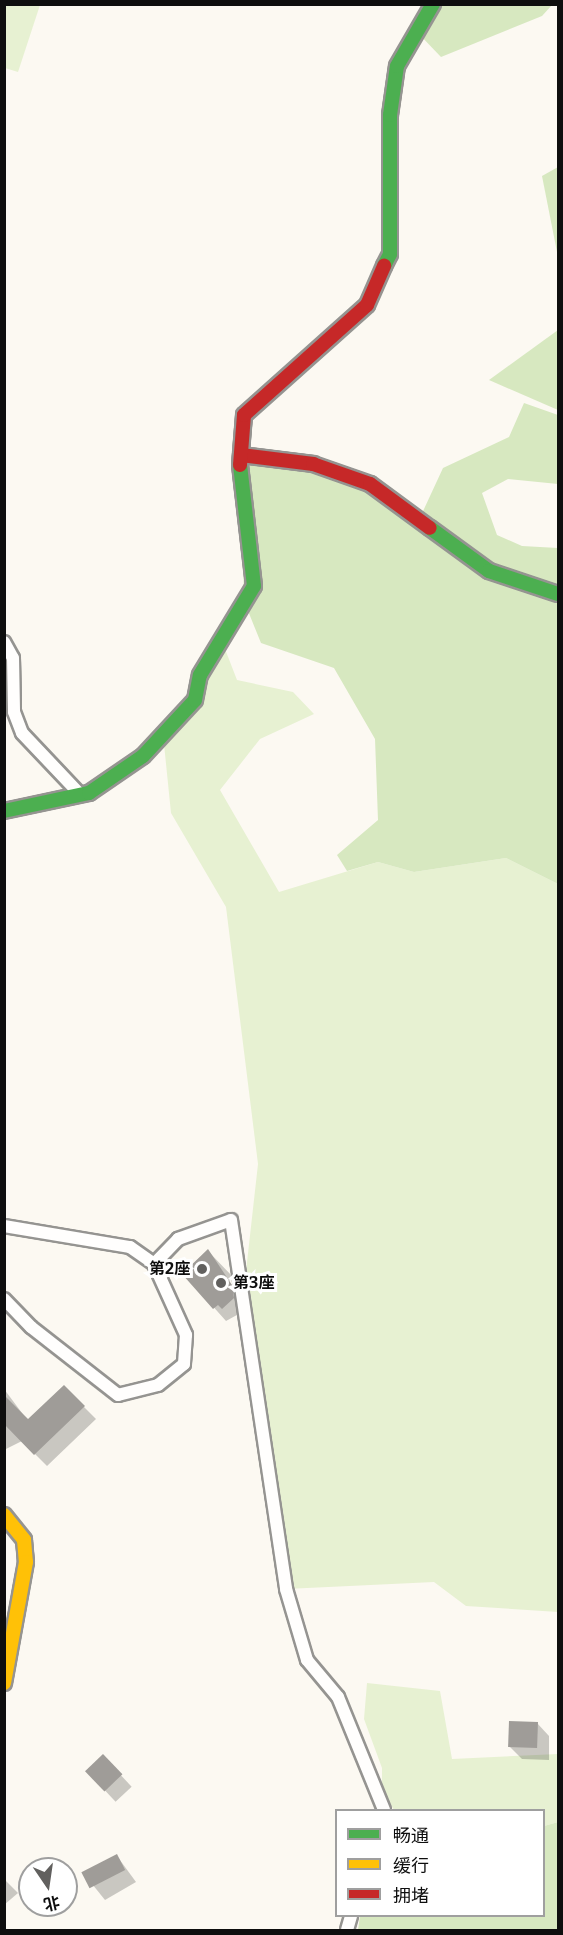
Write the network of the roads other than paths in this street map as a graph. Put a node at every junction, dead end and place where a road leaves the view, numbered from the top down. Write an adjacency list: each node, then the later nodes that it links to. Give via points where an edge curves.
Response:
1 (433, 4): 2 (street, via 397,66 390,115 390,254 367,305 244,415)
2 (241, 455): 3 (street, via 314,464 370,484 489,572); 5 (street, via 239,483 254,586 200,675 195,700 143,756)
3 (558, 594)
4 (4, 642): 5 (lane, via 13,658 15,712 22,733 68,776)
5 (80, 796): 6 (street)
6 (4, 811)
7 (4, 1226): 8 (lane, via 130,1247)
8 (154, 1264): 9 (lane, via 186,1335 184,1364 158,1385 118,1395 31,1327); 12 (lane, via 178,1239 231,1220 286,1589 308,1660 338,1697)
9 (4, 1299)
10 (4, 1515): 11 (street, via 24,1540 26,1562)
11 (4, 1683)
12 (384, 1809)

